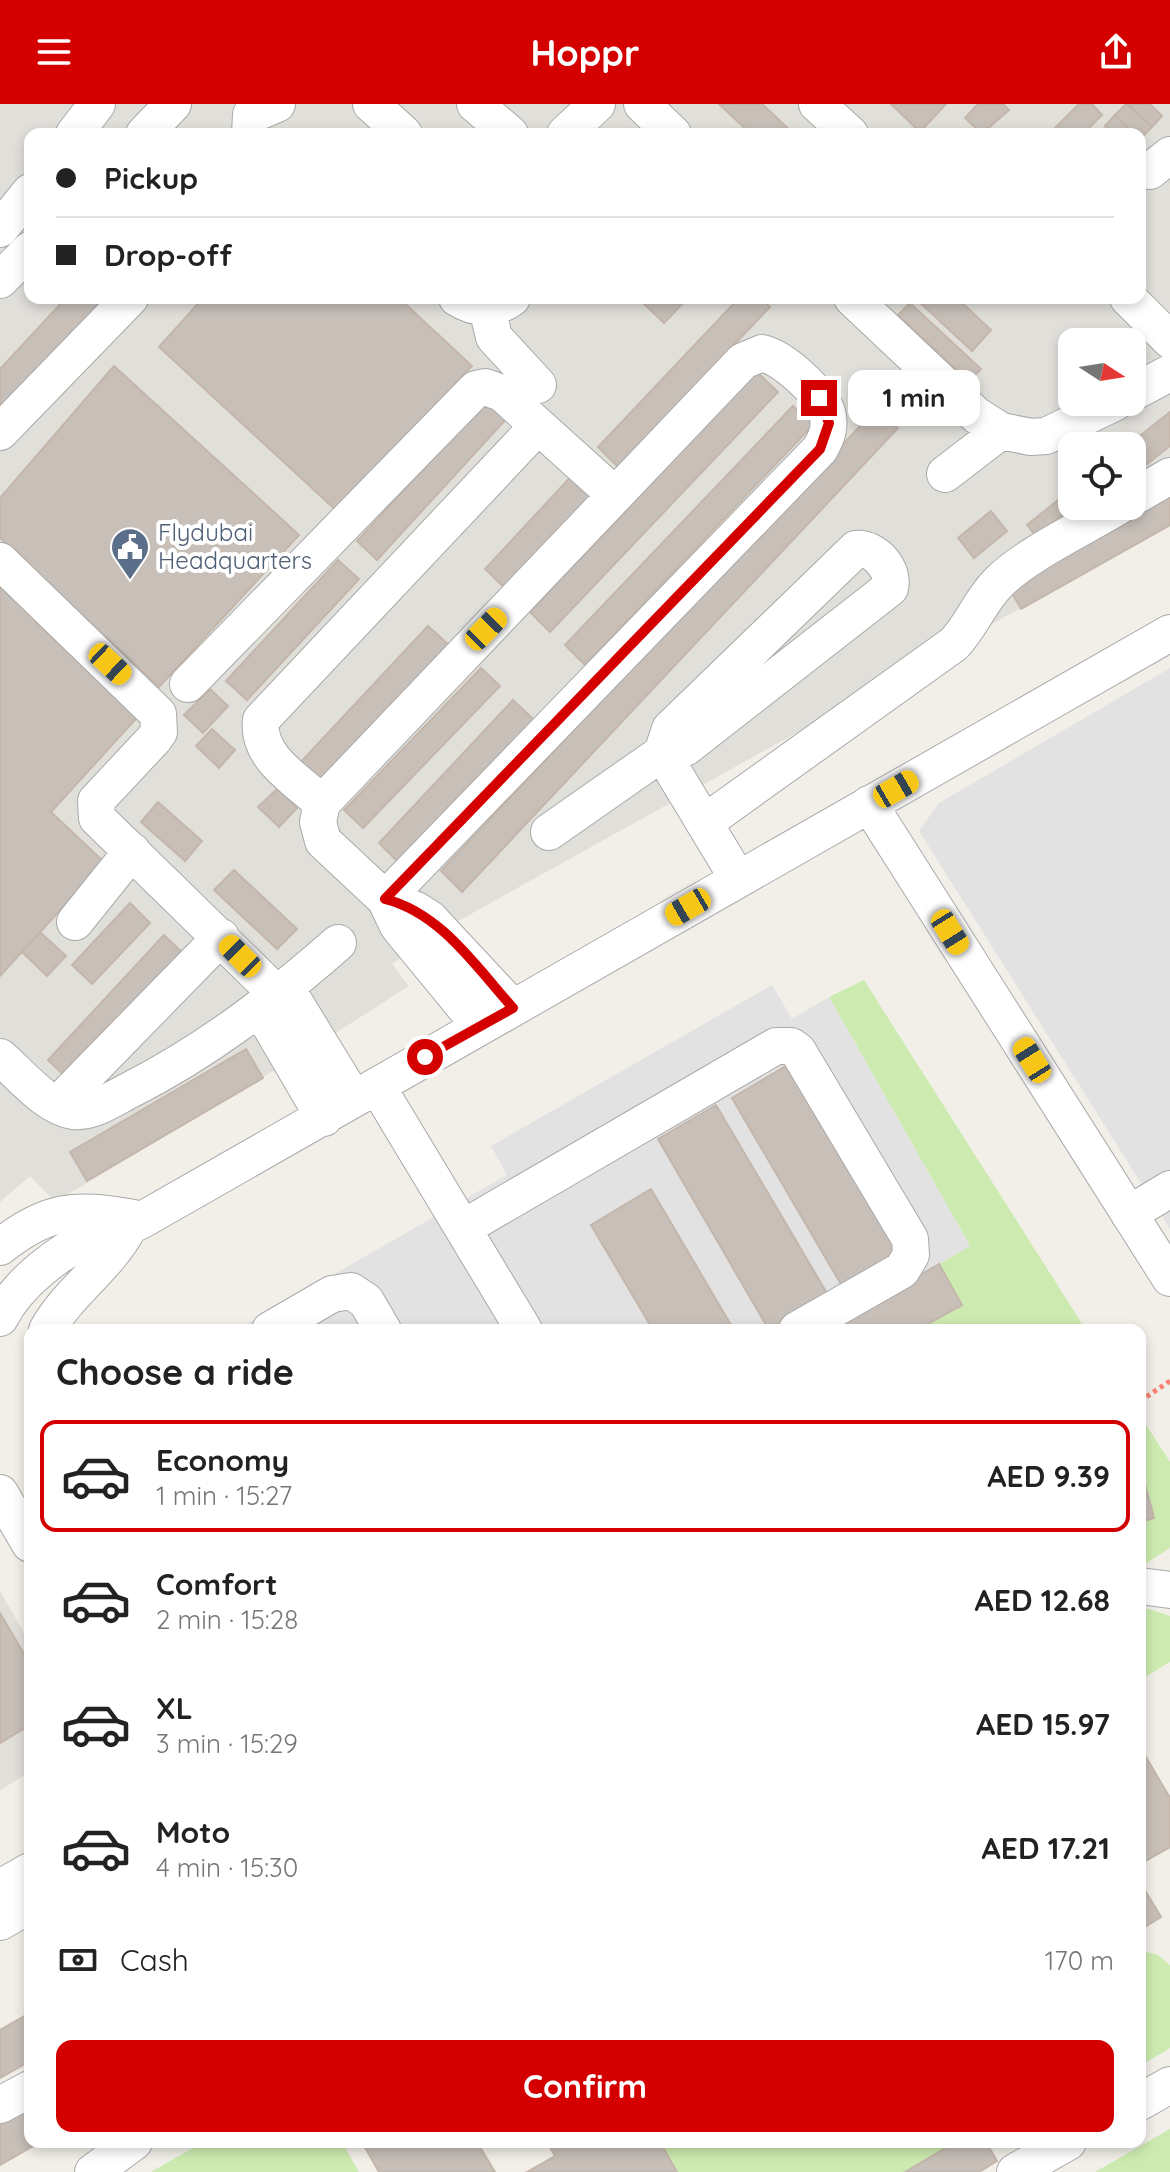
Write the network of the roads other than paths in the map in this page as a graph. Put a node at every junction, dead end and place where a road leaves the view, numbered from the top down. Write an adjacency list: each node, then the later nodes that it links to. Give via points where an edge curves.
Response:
1 (97, 104): 8 (street)
2 (173, 104): 9 (street)
3 (371, 104): 10 (street)
4 (475, 104): 11 (street)
5 (597, 104): 12 (street)
6 (642, 104): 13 (street)
7 (817, 104): 14 (street)
8 (79, 128)
9 (150, 128)
10 (397, 128)
11 (503, 128)
12 (571, 128)
13 (664, 128)
14 (843, 128)
15 (24, 199): 16 (street)
16 (0, 229)
17 (24, 256): 18 (street)
18 (0, 280)
19 (124, 304): 30 (street)
20 (486, 304): 25 (street, via 494,337)
21 (858, 304): 29 (street, via 976,415)
22 (1134, 304): 23 (street)
23 (1170, 340)
24 (1170, 373): 26 (street)
25 (538, 385)
26 (1146, 386)
27 (1087, 416): 29 (street, via 1046,436)
28 (538, 426): 34 (street); 38 (street, via 502,393 476,389); 40 (street, via 267,708 259,732 267,753)
29 (1001, 431): 31 (street)
30 (0, 432)
31 (945, 474)
32 (1170, 476): 33 (street)
33 (1146, 490)
34 (615, 495): 40 (street); 46 (street, via 752,355 778,360 826,410 829,423 820,449)
35 (1096, 520): 42 (street, via 1009,573 954,644)
36 (0, 561): 44 (street, via 158,714 159,732 96,801 97,818)
37 (1167, 640): 41 (street)
38 (188, 684)
39 (662, 753): 39 (street, via 685,748 885,593 891,576 873,552 851,552 670,729); 42 (street); 43 (street)
40 (322, 803): 46 (street, via 318,822 323,841)
41 (869, 804): 45 (street); 57 (street)
42 (704, 823): 45 (street)
43 (549, 832)
44 (132, 851): 47 (street); 48 (street)
45 (738, 879): 51 (street)
46 (385, 899): 51 (street, via 430,919); 52 (street, via 398,926)
47 (75, 922)
48 (221, 937): 50 (street); 55 (street)
49 (338, 943): 50 (street)
50 (275, 998): 54 (street); 55 (street, via 160,1075 94,1109)
51 (513, 1008): 52 (street)
52 (480, 1026): 54 (street)
53 (0, 1057): 55 (street)
54 (363, 1094): 58 (street); 59 (street)
55 (57, 1105)
56 (1170, 1189): 57 (street)
57 (1129, 1214): 61 (street)
58 (136, 1224): 60 (street, via 79,1211 48,1216); 62 (street, via 95,1235 53,1261 30,1279); 63 (street)
59 (463, 1228): 66 (street); 67 (street, via 776,1046 791,1046 912,1249 902,1270)
60 (0, 1247)
61 (1170, 1278)
62 (0, 1318)
63 (51, 1324)
64 (280, 1324): 65 (street, via 332,1294 351,1291 366,1301)
65 (379, 1324)
66 (520, 1324)
67 (808, 1324)
68 (0, 1493): 69 (street)
69 (24, 1534)
70 (1146, 1587): 71 (street)
71 (1170, 1590)
72 (24, 1874): 73 (street)
73 (0, 1888)
74 (24, 1908): 75 (street)
75 (0, 1922)
76 (1170, 2085): 78 (street)
77 (24, 2092): 79 (street)
78 (1146, 2099)
79 (0, 2105)
80 (126, 2148): 82 (street)
81 (1057, 2148): 83 (street)
82 (93, 2172)
83 (1015, 2172)

